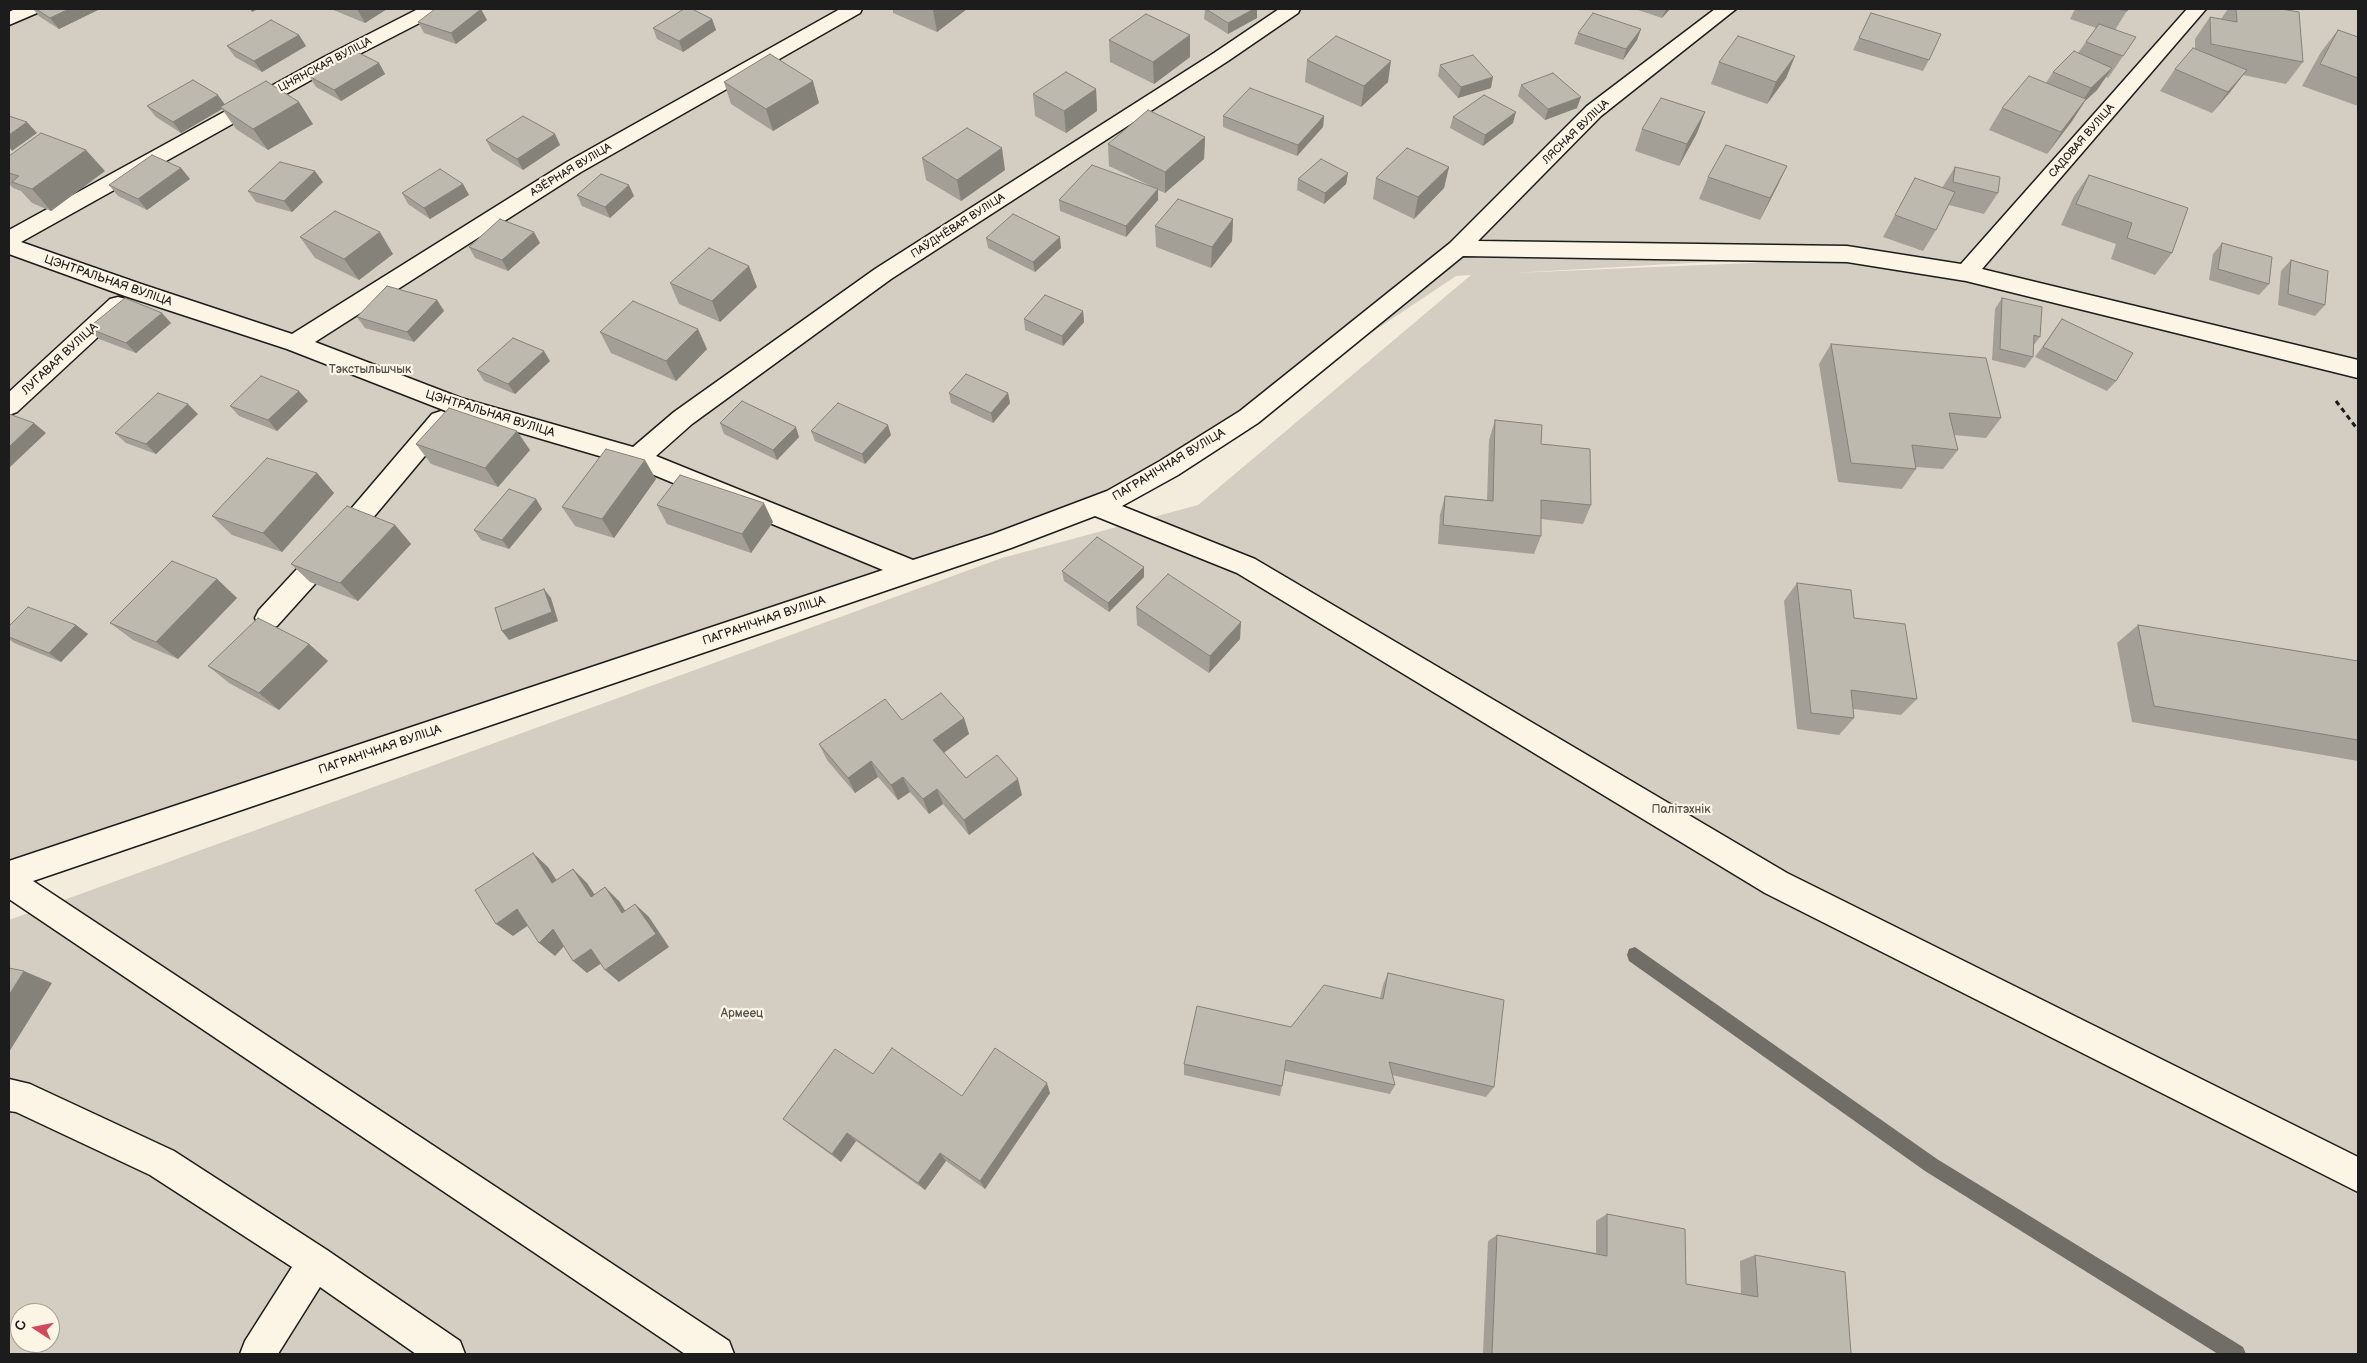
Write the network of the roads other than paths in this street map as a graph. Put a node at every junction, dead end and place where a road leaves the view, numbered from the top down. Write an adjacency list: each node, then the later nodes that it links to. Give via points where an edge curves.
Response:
1 (30, 9): 7 (street)
2 (432, 9): 8 (street, ЦНЯНСКАЯ ВУЛІЦА, via 331,61)
3 (852, 9): 13 (street, АЗЁРНАЯ ВУЛІЦА, via 574,166)
4 (1291, 9): 17 (street, ПАЎДНЁВАЯ ВУЛІЦА, via 883,274 683,418)
5 (1727, 9): 10 (street, ЛЯСНАЯ ВУЛІЦА, via 1594,111)
6 (2197, 9): 11 (street, САДОВАЯ ВУЛІЦА)
7 (9, 19)
8 (9, 240)
9 (9, 246): 12 (street, ЦЭНТРАЛЬНАЯ ВУЛІЦА)
10 (1458, 248): 11 (street, via 1847,254); 18 (street, ПАГРАНІЧНАЯ ВУЛІЦА, via 1249,417 1169,468)
11 (1966, 273): 14 (street)
12 (133, 290): 13 (street, ЦЭНТРАЛЬНАЯ ВУЛІЦА); 16 (street, ЛУГАВАЯ ВУЛІЦА)
13 (295, 343): 15 (street, ЦЭНТРАЛЬНАЯ ВУЛІЦА)
14 (2358, 369)
15 (454, 405): 17 (street, ЦЭНТРАЛЬНАЯ ВУЛІЦА); 20 (street)
16 (9, 406)
17 (637, 458): 19 (street, ЦЭНТРАЛЬНАЯ ВУЛІЦА)
18 (1095, 506): 19 (street, ПАГРАНІЧНАЯ ВУЛІЦА); 24 (street, via 1246,566 1776,883)
19 (912, 571): 21 (street, ПАГРАНІЧНАЯ ВУЛІЦА)
20 (268, 618)
21 (9, 875)
22 (9, 882): 28 (street)
23 (9, 1095): 25 (street, via 18,1096 162,1163)
24 (2358, 1175)
25 (315, 1262): 26 (street); 27 (street)
26 (258, 1354)
27 (447, 1354)
28 (716, 1354)

